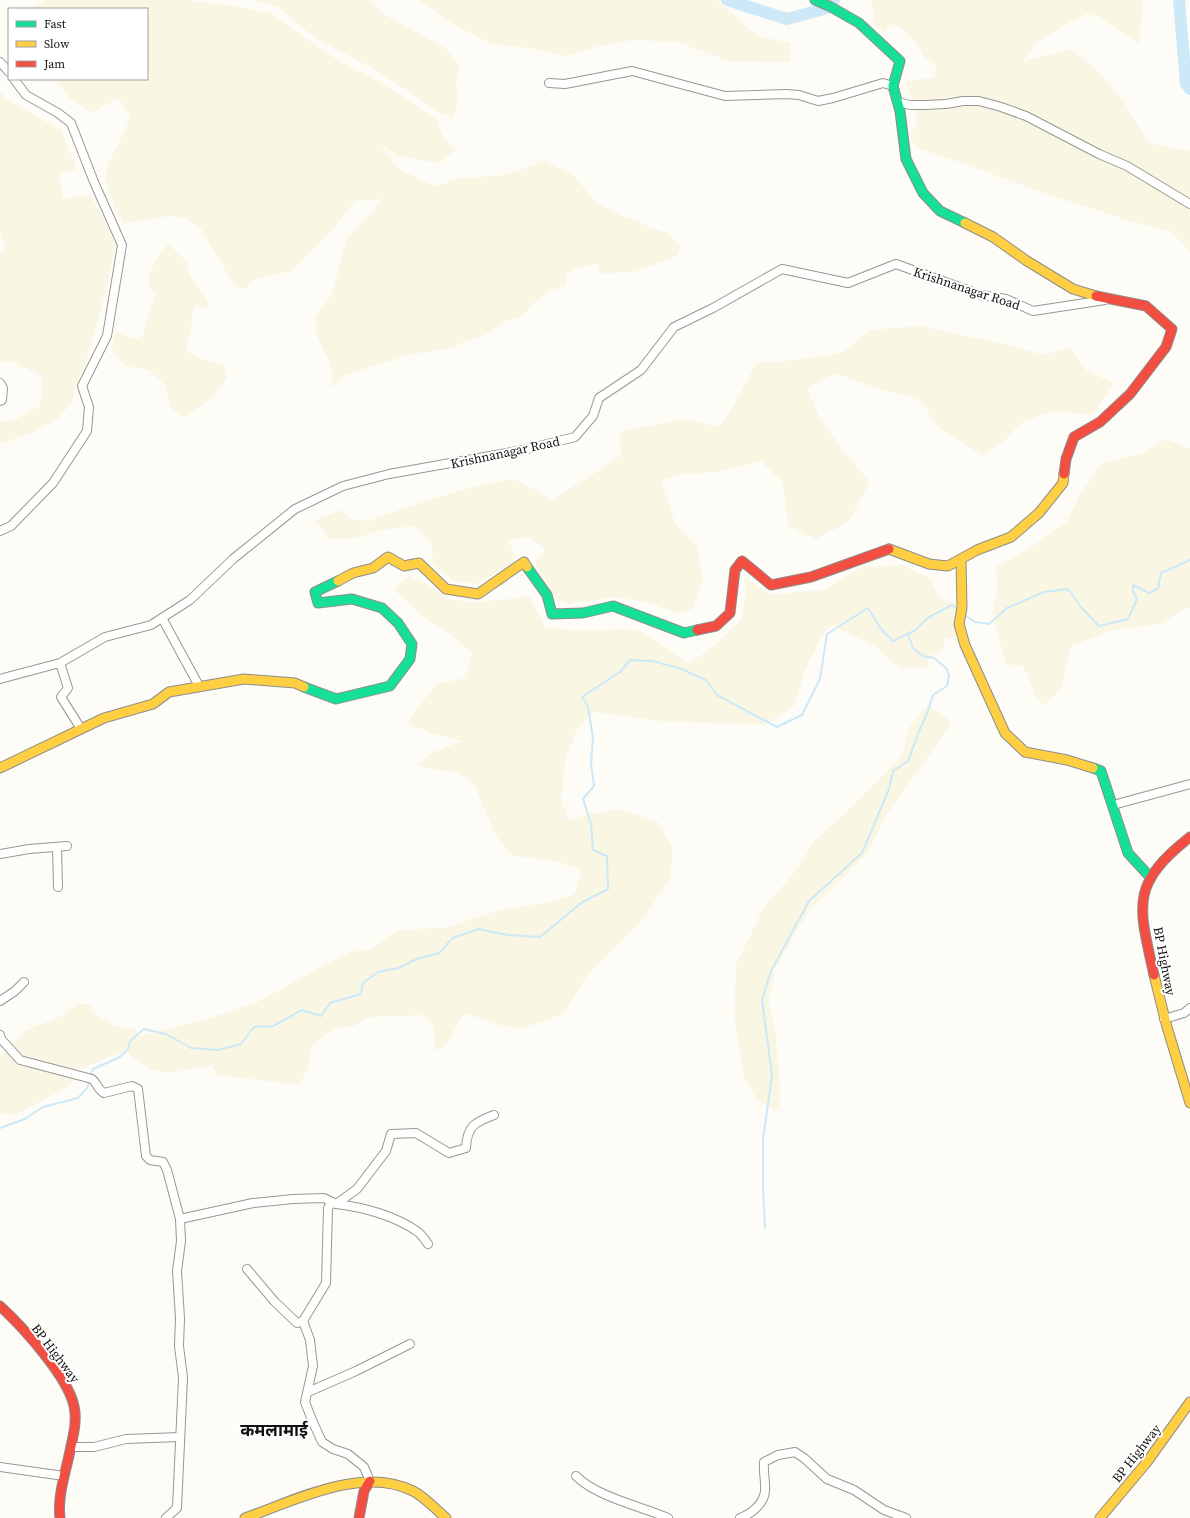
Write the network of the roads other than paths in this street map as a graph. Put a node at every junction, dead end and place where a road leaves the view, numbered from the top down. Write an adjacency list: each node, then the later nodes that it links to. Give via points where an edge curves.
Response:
1 (815, 0): 6 (main road, via 859,23 900,61)
2 (0, 62): 3 (street)
3 (8, 71)
4 (15, 80): 12 (street, via 26,95 71,123 122,244 107,336 82,386 88,407 87,431 53,483 11,526)
5 (549, 83): 6 (street, via 565,84 632,71 725,96 792,94 818,100 834,98 883,83)
6 (893, 86): 7 (main road)
7 (898, 102): 8 (street, via 926,105 979,101 1001,107 1026,116 1127,166); 9 (main road, via 906,159 923,193 940,211 993,237 1074,289)
8 (1190, 204)
9 (1107, 299): 13 (main road, via 1146,306 1172,329 1166,347 1130,394 1100,422 1074,437 1066,459 1063,483 1039,513 1011,537); 14 (street, Krishnanagar Road, via 1033,311 1006,299 982,295 896,264 848,283 782,268 713,308 674,327 641,370 599,398 593,416 575,437 523,450 390,474 343,486 295,509 233,559 190,600)
10 (0, 383): 11 (street, via 3,388)
11 (0, 401)
12 (0, 531)
13 (961, 559): 17 (main road, via 948,566 929,564 888,549 811,577 771,585 742,561 735,570 730,613 716,626 684,633 613,606 583,613 552,614 547,595 524,562 478,594 446,589 419,563 404,566 388,558 374,568 353,573 315,592 318,603 352,599 382,608 398,623 412,644 410,660 390,686 336,699 294,683 244,679); 21 (main road, via 962,608 959,624 964,645 1005,733 1025,752 1067,760 1101,771)
14 (162, 618): 15 (street, Krishnanagar Road, via 151,626 105,637); 17 (street)
15 (60, 663): 16 (street, Krishnanagar Road); 18 (street, via 68,688 61,697)
16 (0, 679)
17 (199, 686): 18 (main road, via 169,692 153,704 104,718)
18 (82, 728): 19 (main road)
19 (0, 768)
20 (1190, 784): 21 (street)
21 (1113, 804): 26 (main road, via 1128,853)
22 (1190, 837): 26 (main road, BP Highway, via 1162,862)
23 (67, 846): 24 (street)
24 (56, 847): 25 (street); 27 (street)
25 (0, 854)
26 (1151, 878): 31 (main road, BP Highway, via 1144,893 1143,912 1150,959)
27 (58, 887)
28 (24, 982): 29 (street)
29 (0, 1001)
30 (1190, 1008): 31 (street, via 1184,1013)
31 (1164, 1019): 33 (main road, BP Highway)
32 (0, 1035): 36 (street, via 20,1060 92,1079 104,1093 132,1086 138,1089 146,1156 150,1160 163,1162)
33 (1190, 1103)
34 (494, 1115): 35 (street, via 480,1120 471,1127 466,1138 466,1148 449,1153 416,1133 391,1134 386,1151 357,1189)
35 (334, 1203): 36 (street, via 324,1198 253,1203); 37 (street, via 388,1217 419,1233); 40 (street, via 328,1208 326,1283)
36 (180, 1219): 44 (street, via 181,1241 177,1271 179,1346 183,1378)
37 (428, 1244)
38 (247, 1270): 40 (street, via 288,1314 298,1323)
39 (0, 1306): 45 (main road, BP Highway, via 36,1345 68,1388 74,1406 75,1420)
40 (303, 1321): 42 (street, via 310,1340 313,1366)
41 (410, 1344): 42 (street)
42 (308, 1392): 49 (street, via 305,1402 322,1442 348,1454 364,1467)
43 (1190, 1402): 58 (main road, BP Highway, via 1178,1421)
44 (180, 1437): 45 (street, via 126,1439 94,1447); 51 (street, via 177,1508)
45 (71, 1447): 47 (main road, BP Highway)
46 (0, 1466): 47 (street)
47 (64, 1476): 50 (main road, BP Highway)
48 (576, 1476): 55 (street, via 598,1492)
49 (370, 1481): 52 (main road, via 337,1486); 53 (main road, via 364,1492); 54 (main road, via 390,1483 412,1491)
50 (60, 1518)
51 (166, 1518)
52 (245, 1518)
53 (359, 1518)
54 (446, 1518)
55 (668, 1518)
56 (740, 1518): 57 (street, via 749,1515 760,1504 765,1492 764,1462 778,1455 795,1452 827,1479 854,1490 884,1510)
57 (906, 1518)
58 (1100, 1518)

